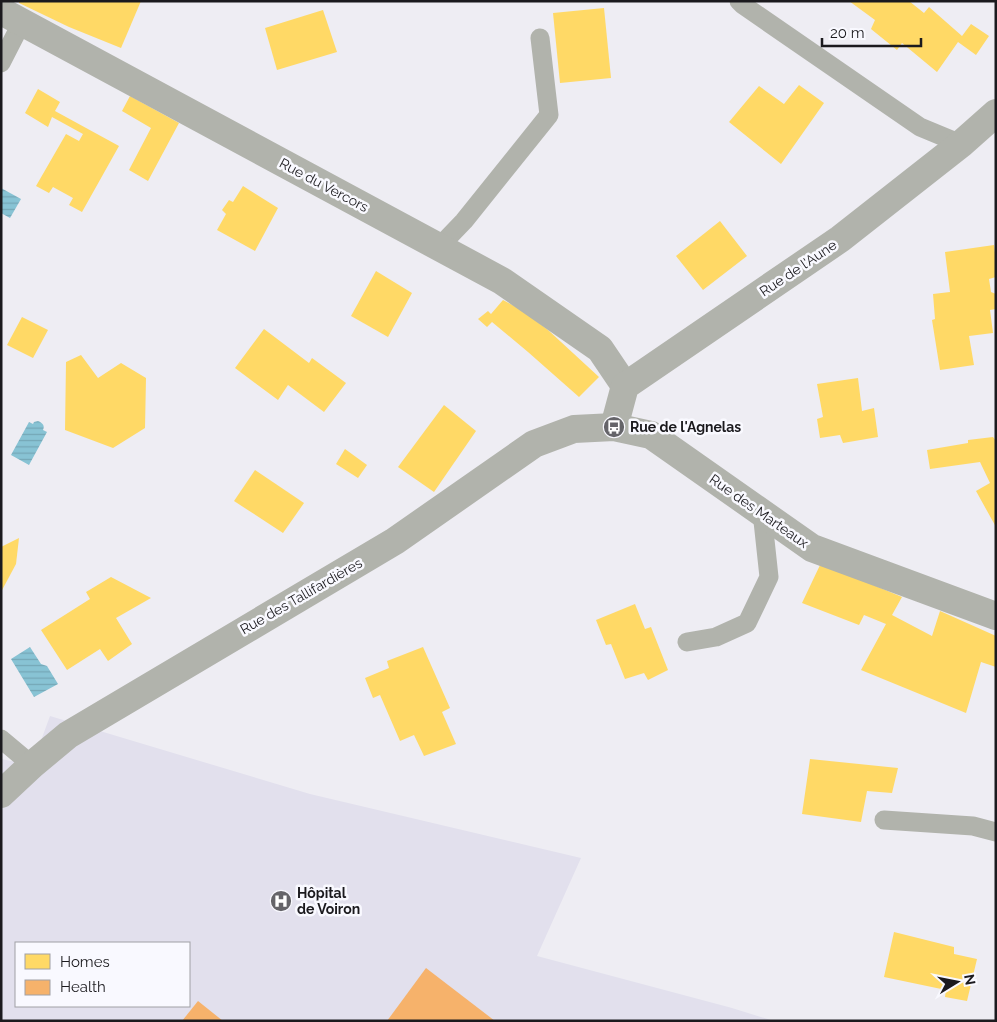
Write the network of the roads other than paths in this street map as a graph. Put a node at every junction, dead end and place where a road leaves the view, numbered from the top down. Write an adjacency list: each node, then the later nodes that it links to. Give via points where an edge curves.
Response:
1 (739, 1): 6 (lane, via 920,126)
2 (12, 17): 4 (lane); 7 (street, Rue du Vercors)
3 (540, 38): 7 (lane, via 549,115)
4 (1, 64)
5 (996, 113): 6 (street, Rue de l'Aune)
6 (961, 144): 8 (street, Rue de l'Aune, via 840,240)
7 (440, 247): 8 (street, Rue du Vercors, via 502,281 600,349)
8 (625, 386): 9 (street)
9 (614, 427): 10 (street, Rue des Marteaux, via 651,435); 14 (street, Rue des Tallifardières, via 574,429 534,444 395,541 68,735)
10 (762, 512): 11 (street, Rue des Marteaux, via 812,548); 12 (lane, via 769,577 747,623 716,637)
11 (996, 616)
12 (687, 642)
13 (1, 738): 14 (lane)
14 (32, 765): 15 (street, Rue des Tallifardières)
15 (1, 794)
16 (884, 820): 17 (lane, via 973,826)
17 (996, 832)

